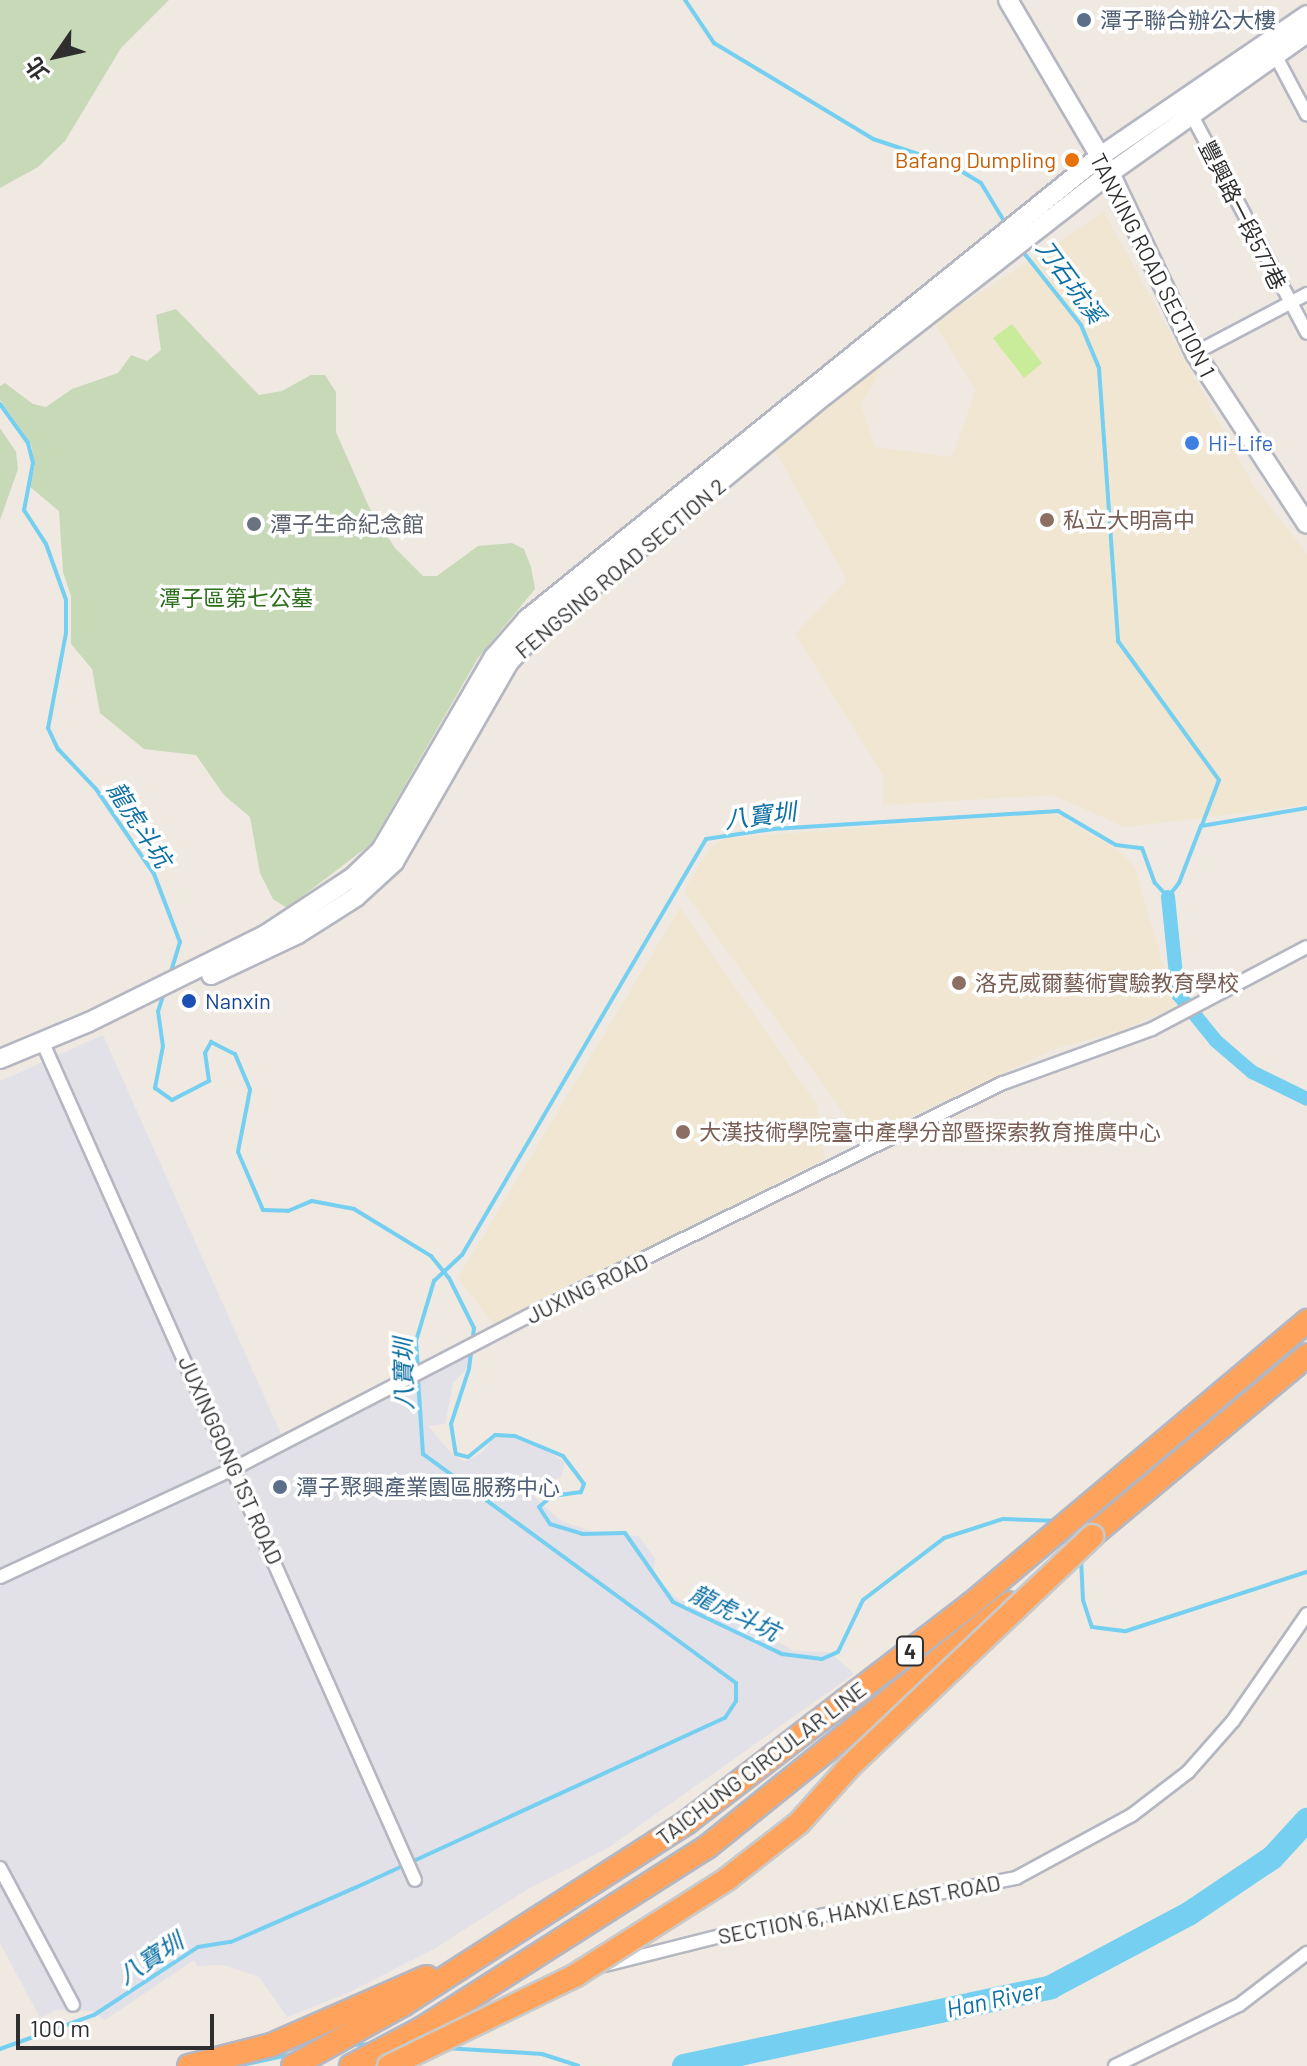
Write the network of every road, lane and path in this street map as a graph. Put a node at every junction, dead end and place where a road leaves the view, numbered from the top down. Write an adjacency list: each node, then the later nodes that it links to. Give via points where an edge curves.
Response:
1 (1008, 0): 7 (street, TANXING ROAD SECTION 1)
2 (1307, 15): 4 (street)
3 (1307, 33): 4 (street)
4 (1270, 46): 5 (street); 6 (street)
5 (1185, 106): 7 (street, FENGSING ROAD SECTION 2); 8 (street, FENGSING ROAD SECTION 2); 11 (street, 豐興路一段577巷)
6 (1307, 115)
7 (1099, 157): 8 (street, TANXING ROAD SECTION 1); 9 (street, FENGSING ROAD SECTION 2)
8 (1110, 173): 9 (street, FENGSING ROAD SECTION 2); 13 (street, TANXING ROAD SECTION 1)
9 (1014, 237): 16 (street, FENGSING ROAD SECTION 2, via 535,634 509,662 409,843 356,897 298,934)
10 (1307, 294): 11 (street)
11 (1288, 305): 12 (street, 豐興路一段577巷); 13 (street)
12 (1307, 333)
13 (1195, 353): 14 (street, TANXING ROAD SECTION 1)
14 (1307, 524)
15 (1307, 947): 20 (street, JUXING ROAD, via 1180,1016 1003,1083 551,1304)
16 (42, 1041): 17 (street, FENGSING ROAD SECTION 2); 20 (street, JUXINGGONG 1ST ROAD)
17 (0, 1059)
18 (1307, 1321): 26 (highway, TAICHUNG CIRCULAR LINE / 4, via 957,1615 687,1822)
19 (1307, 1356): 21 (highway, TAICHUNG CIRCULAR LINE / 4)
20 (235, 1468): 22 (street, JUXING ROAD); 25 (street, JUXINGGONG 1ST ROAD)
21 (1092, 1536): 31 (highway, TAICHUNG CIRCULAR LINE / 4, bridge, via 707,1847 421,2029); 33 (highway, bridge, via 850,1766 799,1823 727,1879 576,1975)
22 (0, 1577)
23 (1307, 1614): 32 (street, SECTION 6, HANXI EAST ROAD, via 1233,1721 1188,1772 1132,1815 1016,1878 736,1932 616,1962 519,1998)
24 (0, 1868): 28 (street)
25 (415, 1880)
26 (490, 1949): 29 (highway, via 271,2045); 30 (highway, TAICHUNG CIRCULAR LINE / 4)
27 (1307, 1953): 34 (street, via 1239,2005)
28 (73, 2005)
29 (189, 2066)
30 (293, 2066)
31 (351, 2066)
32 (376, 2066)
33 (389, 2066)
34 (1115, 2066)

